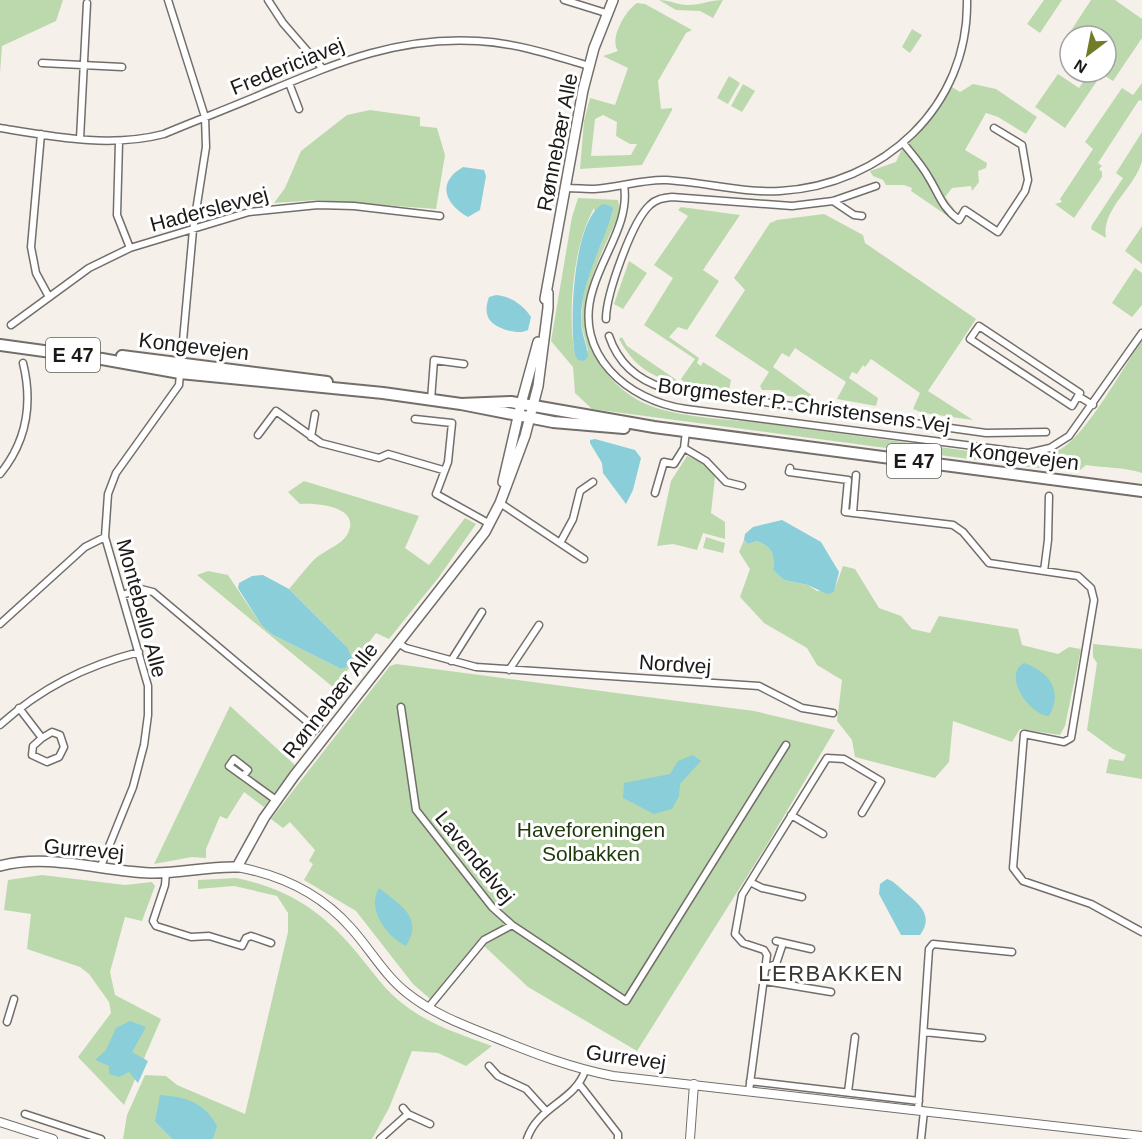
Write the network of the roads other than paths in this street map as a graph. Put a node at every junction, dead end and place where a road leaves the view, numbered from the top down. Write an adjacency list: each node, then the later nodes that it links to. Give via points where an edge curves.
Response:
1 (168, 0): 15 (street, Montebello Alle)
2 (268, 0): 12 (street)
3 (564, 0): 7 (street)
4 (613, 0): 7 (main road, Rønnebær Alle)
5 (968, 0): 21 (street, via 965,35 952,76 932,112)
6 (87, 3): 9 (street)
7 (606, 13): 10 (main road, Rønnebær Alle)
8 (42, 63): 9 (street)
9 (84, 65): 11 (street); 19 (street)
10 (590, 66): 12 (street, Fredericiavej, via 502,43 453,40 396,46); 24 (main road, Rønnebær Alle, via 574,128)
11 (122, 67)
12 (322, 68): 13 (street, Fredericiavej)
13 (289, 83): 14 (street); 15 (street, Fredericiavej)
14 (299, 109)
15 (205, 117): 20 (street, Fredericiavej, via 164,134); 30 (street, Montebello Alle, via 206,147)
16 (0, 128): 18 (street, Fredericiavej)
17 (994, 128): 21 (street, via 1022,145 1028,180 998,232 965,210 959,220 951,214)
18 (40, 134): 19 (street, Fredericiavej); 35 (street, via 31,247 36,273)
19 (80, 139): 20 (street, Fredericiavej)
20 (119, 142): 31 (street, via 117,215)
21 (903, 143): 25 (street, via 847,178 826,185)
22 (624, 185): 24 (street); 25 (street, via 667,180); 32 (street, Borgmester P. Christensens Vej, via 625,211)
23 (876, 186): 26 (street)
24 (566, 188): 34 (main road, Rønnebær Alle)
25 (776, 191): 27 (street)
26 (833, 201): 27 (street); 29 (street)
27 (777, 207): 33 (street, via 672,197 658,200 644,211)
28 (440, 216): 30 (street, Haderslevvej, via 318,205 249,213)
29 (862, 216)
30 (193, 230): 31 (street, Haderslevvej); 44 (street, Montebello Alle)
31 (130, 248): 35 (street, Haderslevvej, via 89,268)
32 (609, 250): 33 (street); 49 (street, Borgmester P. Christensens Vej, via 590,304 597,349 611,373 630,390 653,401)
33 (623, 257): 36 (street, via 611,286)
34 (548, 293): 50 (main road, Rønnebær Alle); 50 (main road, Rønnebær Alle, via 540,379)
35 (49, 297): 37 (street, Haderslevvej)
36 (606, 319)
37 (11, 326)
38 (1142, 333): 48 (street, Borgmester P. Christensens Vej)
39 (609, 336): 45 (street, via 617,354 637,376)
40 (0, 340): 44 (main road, Kongevejen / E 47)
41 (0, 345): 44 (main road, Kongevejen / E 47)
42 (23, 363): 65 (street, via 29,387 26,422 17,450)
43 (464, 364): 47 (street, via 434,360)
44 (181, 368): 47 (main road, Kongevejen / E 47, via 300,377); 75 (street, Montebello Alle, via 176,391 111,483)
45 (687, 393): 49 (street); 52 (street)
46 (1078, 396): 46 (street, via 1072,406 970,339 979,326 1080,393); 48 (street)
47 (431, 400): 50 (main road, Kongevejen / E 47)
48 (1093, 405): 62 (street, Borgmester P. Christensens Vej, via 1069,436 1050,448 1028,453)
49 (686, 409): 55 (street, Borgmester P. Christensens Vej)
50 (524, 410): 54 (main road, Kongevejen / E 47); 54 (main road, Kongevejen / E 47, via 590,426); 72 (main road, Rønnebær Alle, via 509,482); 74 (main road, Rønnebær Alle)
51 (315, 414): 60 (street)
52 (842, 414): 55 (street); 58 (street)
53 (415, 419): 64 (street, via 452,423 448,462)
54 (654, 427): 56 (main road, Kongevejen / E 47)
55 (841, 429): 62 (street, Borgmester P. Christensens Vej)
56 (686, 431): 61 (street); 69 (main road, Kongevejen / E 47)
57 (1046, 432): 58 (street)
58 (986, 433): 62 (street)
59 (258, 435): 60 (street, via 276,411)
60 (311, 437): 64 (street, via 330,446 379,458 388,454)
61 (684, 448): 68 (street, via 706,460 726,482); 70 (street, via 674,464 664,462)
62 (982, 448)
63 (790, 468): 73 (street, via 789,472 848,480 845,512)
64 (443, 470): 74 (street, via 436,494)
65 (0, 474)
66 (856, 475): 73 (street)
67 (593, 482): 76 (street, via 580,491 573,519)
68 (742, 486)
69 (1142, 491)
70 (655, 493)
71 (1049, 496): 78 (street)
72 (500, 504): 74 (main road, Rønnebær Alle); 76 (street)
73 (853, 513): 78 (street, via 953,525 989,563)
74 (487, 523): 83 (main road, Rønnebær Alle, via 462,562)
75 (105, 537): 79 (street, Montebello Alle); 81 (street, via 85,547)
76 (560, 543): 77 (street)
77 (584, 559)
78 (1044, 571): 106 (street, via 1083,579 1094,600 1071,738 1064,742 1024,734 1015,873 1023,881 1091,904)
79 (123, 596): 84 (street, Montebello Alle); 91 (street, via 141,589 153,592)
80 (482, 612): 85 (street)
81 (1, 621)
82 (538, 625): 86 (street)
83 (398, 642): 85 (street, Nordvej); 95 (main road, Rønnebær Alle)
84 (139, 652): 88 (street, via 74,673); 100 (street, Montebello Alle, via 148,686 144,745 134,787)
85 (451, 662): 86 (street, Nordvej)
86 (509, 670): 89 (street, Nordvej, via 759,686 802,708)
87 (401, 707): 105 (street, Lavendelvej, via 416,810 492,907)
88 (19, 708): 90 (street); 92 (street)
89 (833, 713)
90 (0, 725)
91 (316, 729)
92 (42, 738): 92 (street, via 33,746 32,755 47,762 59,757 64,747 60,735 51,732)
93 (786, 745): 105 (street, Lavendelvej, via 626,1001)
94 (244, 775): 95 (street)
95 (276, 800): 101 (main road, Rønnebær Alle)
96 (862, 813): 97 (street, via 881,781 836,757 827,758)
97 (791, 815): 98 (street); 103 (street)
98 (823, 834)
99 (0, 866): 100 (main road, Gurrevej, via 64,862)
100 (101, 866): 102 (main road, Gurrevej)
101 (237, 867): 102 (main road, Gurrevej); 116 (street, Gurrevej, via 275,876 324,903 351,928 406,993)
102 (166, 872): 108 (street, via 153,921 156,926 242,946 251,936)
103 (750, 882): 104 (street); 112 (street, via 742,895 735,934 743,943 764,950)
104 (802, 897)
105 (512, 925): 116 (street, via 484,940)
106 (1142, 932)
107 (776, 941): 109 (street)
108 (271, 943)
109 (783, 943): 110 (street); 112 (street, via 776,964)
110 (811, 949)
111 (1012, 952): 118 (street, via 933,944 929,949)
112 (767, 968): 113 (street)
113 (765, 981): 114 (street); 123 (street)
114 (831, 992)
115 (14, 999): 117 (street)
116 (428, 1008): 122 (street, Gurrevej)
117 (7, 1022)
118 (924, 1032): 120 (street); 128 (street)
119 (855, 1037): 127 (street)
120 (982, 1038)
121 (489, 1066): 131 (street, via 498,1076 526,1089)
122 (585, 1071): 124 (street, Gurrevej); 125 (street)
123 (750, 1081): 126 (street); 127 (street)
124 (694, 1084): 126 (street, Gurrevej); 142 (street)
125 (580, 1085): 131 (street); 141 (street)
126 (749, 1091): 130 (street, Gurrevej)
127 (848, 1092): 128 (street)
128 (919, 1101): 130 (street)
129 (403, 1108): 133 (street)
130 (921, 1110): 136 (street, Gurrevej); 143 (street)
131 (546, 1112): 140 (street, via 535,1122)
132 (25, 1114): 138 (street)
133 (408, 1114): 135 (street); 139 (street)
134 (0, 1122): 137 (street)
135 (430, 1124)
136 (1142, 1136)
137 (53, 1139)
138 (101, 1139)
139 (380, 1139)
140 (527, 1139)
141 (618, 1139)
142 (690, 1139)
143 (921, 1139)

